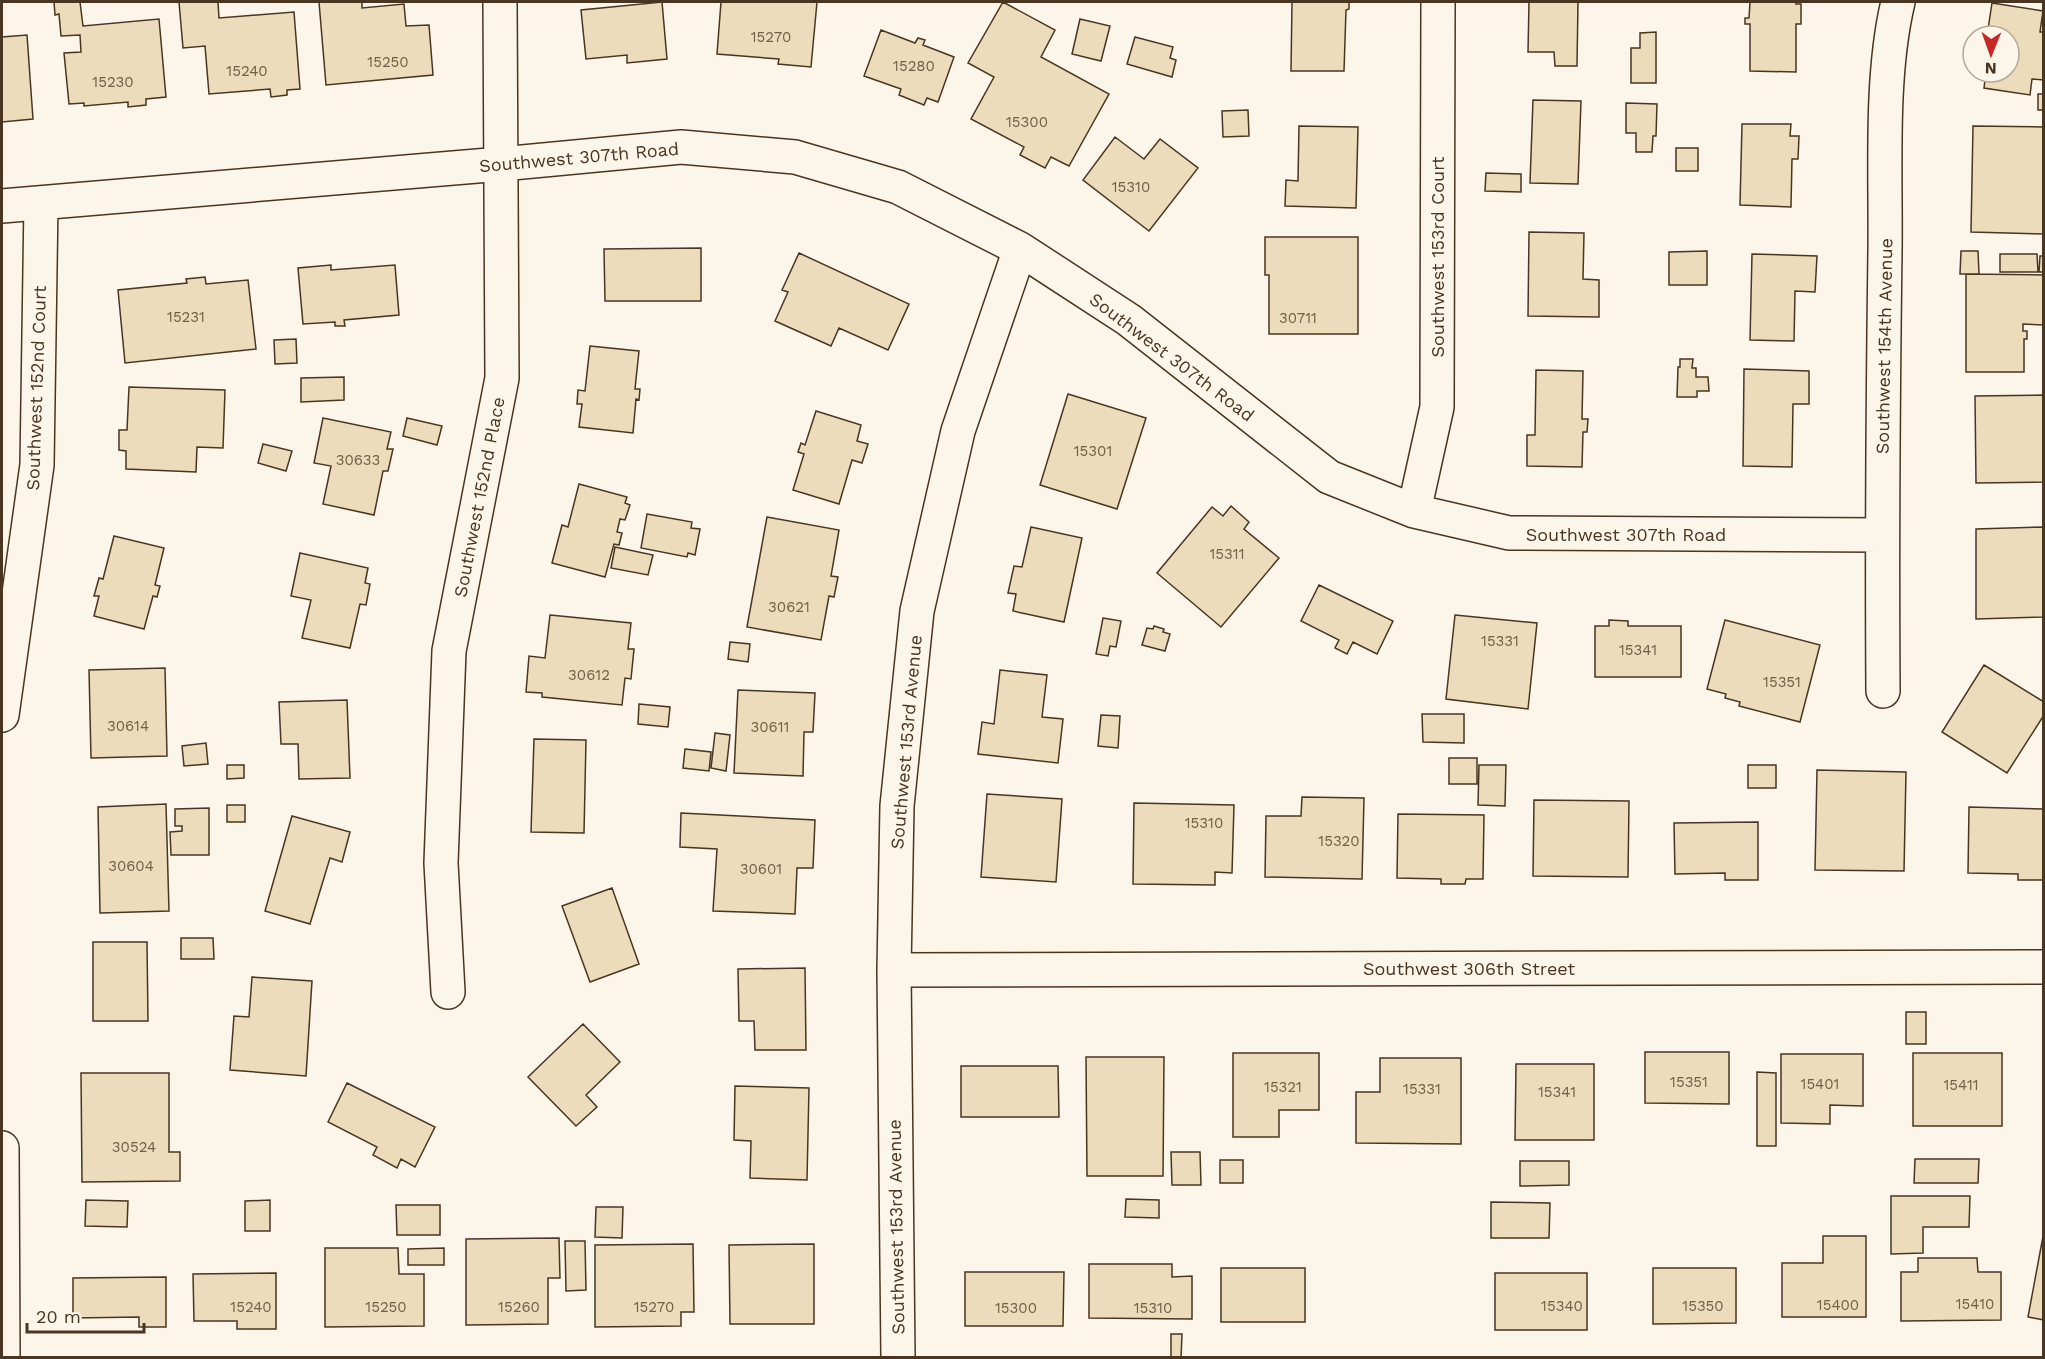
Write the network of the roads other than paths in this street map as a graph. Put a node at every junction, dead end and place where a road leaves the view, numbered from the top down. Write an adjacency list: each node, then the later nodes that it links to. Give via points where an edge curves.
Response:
1 (500, 2): 4 (street, Southwest 152nd Place)
2 (1438, 2): 8 (street, Southwest 153rd Court, via 1437,407)
3 (1898, 2): 9 (street, Southwest 154th Avenue, via 1891,32 1886,114)
4 (501, 164): 5 (street, Southwest 307th Road); 7 (street, Southwest 307th Road, via 681,147 795,157 898,187); 14 (street, Southwest 152nd Place, via 502,378 449,651 441,863)
5 (41, 203): 6 (street, Southwest 307th Road); 11 (street, Southwest 152nd Court, via 37,465)
6 (2, 206)
7 (1020, 249): 8 (street, Southwest 307th Road, via 1129,320 1329,477); 13 (street, Southwest 153rd Avenue, via 958,431 917,611 897,806)
8 (1414, 511): 9 (street, Southwest 307th Road, via 1509,533)
9 (1882, 534): 10 (street, Southwest 154th Avenue)
10 (1883, 691)
11 (2, 715)
12 (2043, 968): 13 (street, Southwest 306th Street)
13 (894, 970): 17 (street, Southwest 153rd Avenue)
14 (448, 992)
15 (2, 1148): 16 (street)
16 (3, 1358)
17 (898, 1358)

